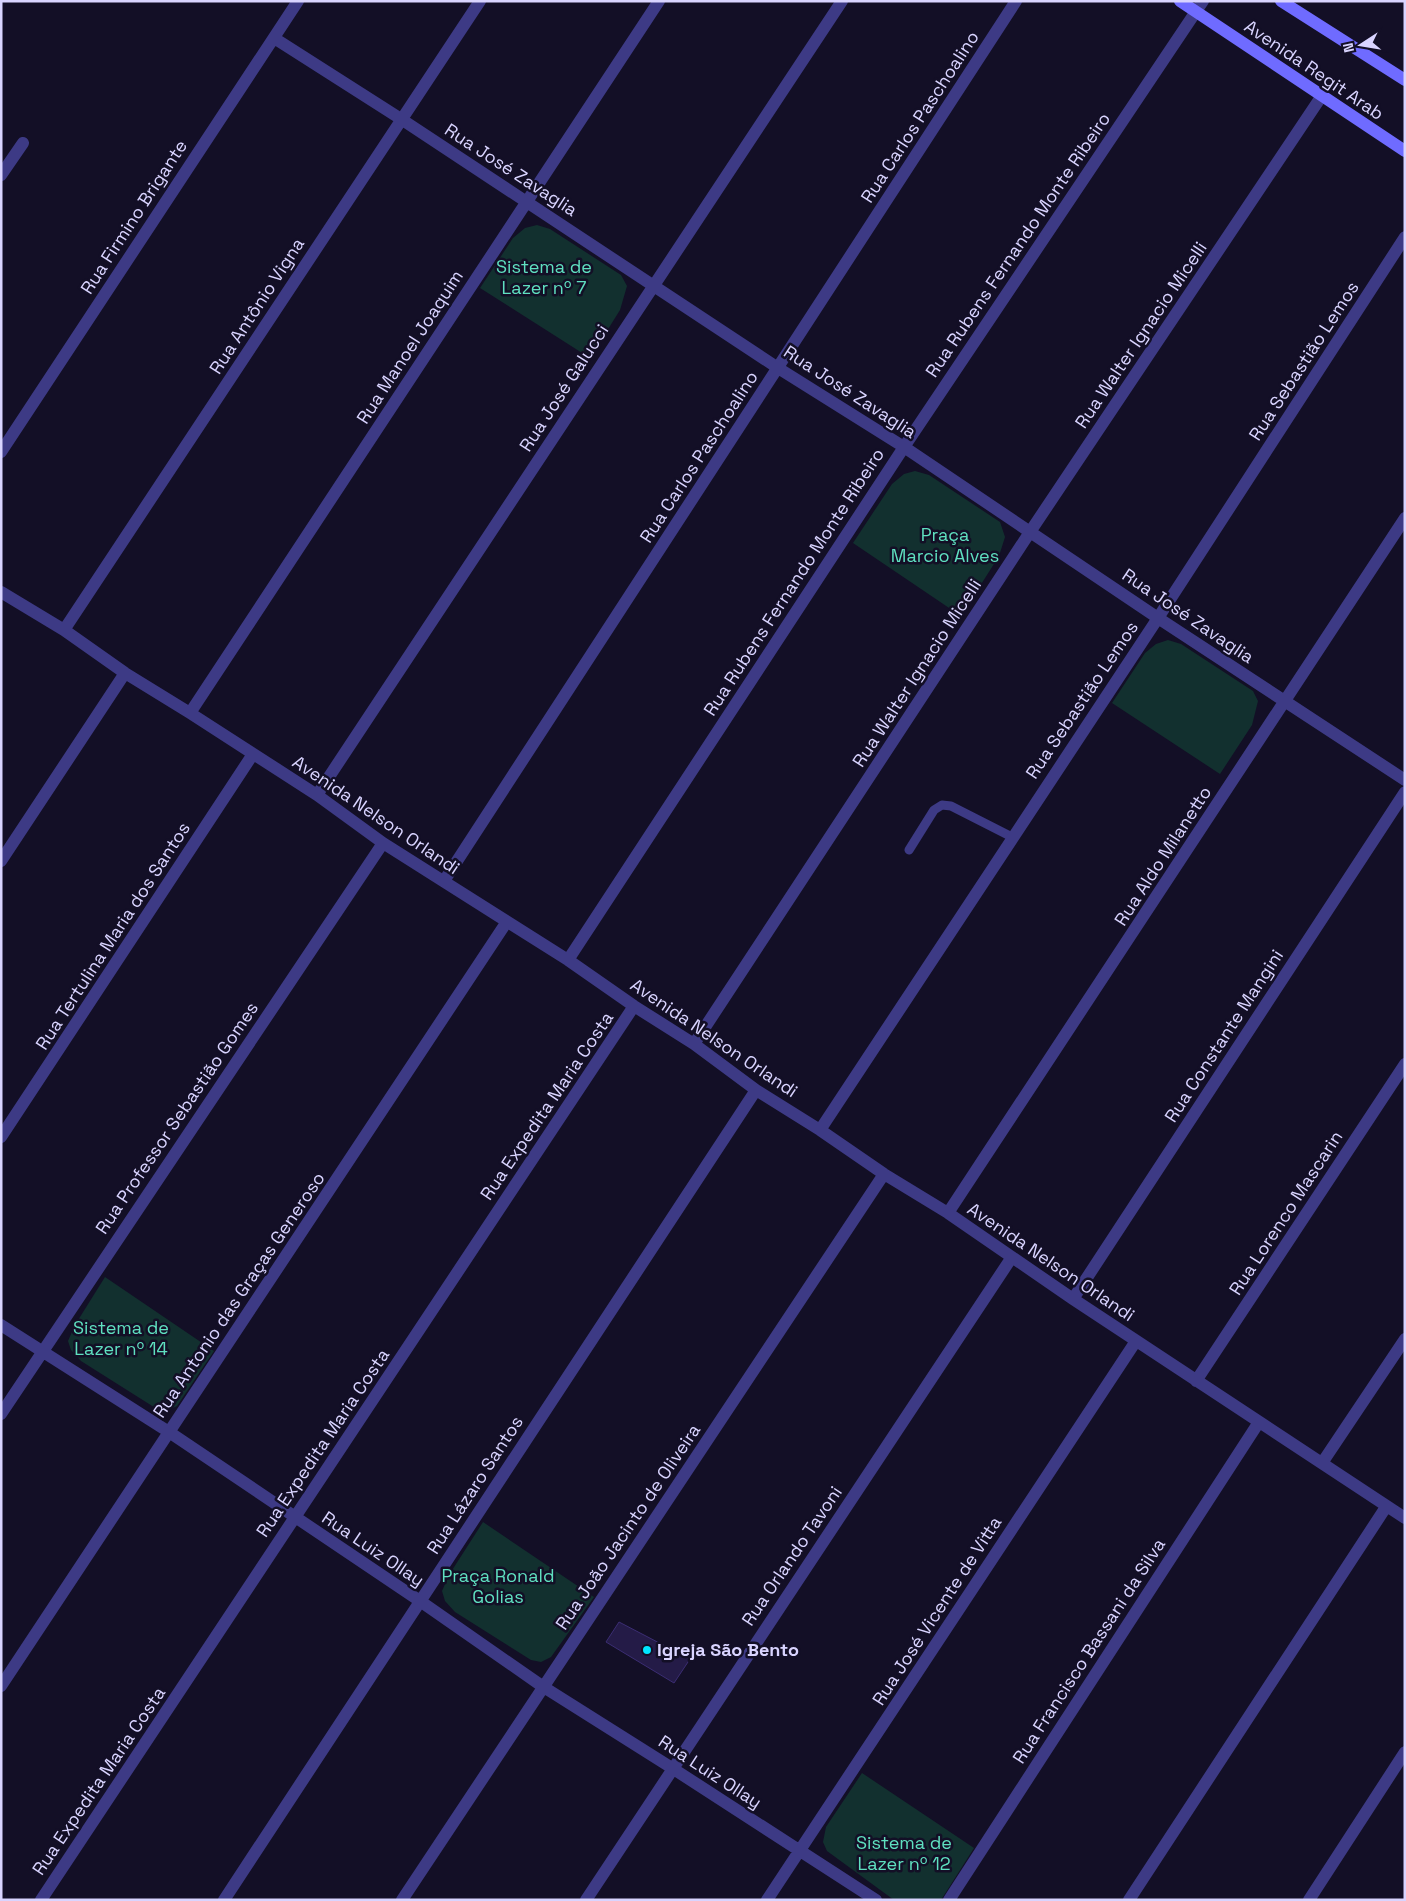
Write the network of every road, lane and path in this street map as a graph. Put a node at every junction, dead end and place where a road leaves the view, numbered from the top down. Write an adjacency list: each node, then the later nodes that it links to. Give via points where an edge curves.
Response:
1 (298, 1): 9 (street, Rua Firmino Brigante)
2 (480, 1): 12 (street, Rua Antônio Vigna)
3 (659, 1): 16 (street, Rua Manoel Joaquim)
4 (842, 1): 18 (street, Rua José Galucci)
5 (1016, 1): 19 (street, Rua Carlos Paschoalino)
6 (1180, 1): 8 (main road, Avenida Regit Arab)
7 (1283, 2): 10 (main road)
8 (1199, 6): 11 (main road, Avenida Regit Arab); 20 (street, Rua Rubens Fernando Monte Ribeiro)
9 (274, 38): 12 (street, Rua José Zavaglia); 21 (street, Rua Firmino Brigante)
10 (1405, 80)
11 (1322, 97): 14 (main road, Avenida Regit Arab); 23 (street, Rua Walter Ignacio Micelli)
12 (401, 119): 16 (street, Rua José Zavaglia); 26 (street, Rua Antônio Vigna)
13 (23, 142): 15 (street)
14 (1405, 151)
15 (1, 175)
16 (527, 201): 18 (street, Rua José Zavaglia); 29 (street, Rua Manoel Joaquim)
17 (1405, 237): 25 (street, Rua Sebastião Lemos)
18 (653, 285): 19 (street, Rua José Zavaglia); 33 (street, Rua José Galucci)
19 (778, 368): 20 (street, Rua José Zavaglia); 38 (street, Rua Carlos Paschoalino)
20 (904, 448): 23 (street, Rua José Zavaglia); 40 (street, Rua Rubens Fernando Monte Ribeiro)
21 (1, 452)
22 (1405, 518): 28 (street, Rua Aldo Milanetto)
23 (1030, 532): 25 (street, Rua José Zavaglia); 42 (street, Rua Walter Ignacio Micelli)
24 (1, 592): 26 (street, Avenida Nelson Orlandi)
25 (1158, 618): 28 (street, Rua José Zavaglia); 34 (street, Rua Sebastião Lemos)
26 (64, 630): 27 (street, Avenida Nelson Orlandi)
27 (125, 674): 29 (street, Avenida Nelson Orlandi); 37 (street)
28 (1285, 702): 31 (street, Rua José Zavaglia); 48 (street, Rua Aldo Milanetto)
29 (190, 713): 30 (street, Avenida Nelson Orlandi)
30 (253, 754): 33 (street, Avenida Nelson Orlandi); 46 (street, Rua Tertulina Maria dos Santos)
31 (1405, 780)
32 (1405, 792): 50 (street, Rua Constante Mangini)
33 (317, 795): 35 (street, Avenida Nelson Orlandi)
34 (1012, 837): 36 (lane, via 951,806 942,805 934,810); 45 (street, Rua Sebastião Lemos)
35 (383, 843): 38 (street, Avenida Nelson Orlandi); 54 (street, Rua Professor Sebastião Gomes)
36 (909, 850)
37 (1, 861)
38 (444, 881): 39 (street, Avenida Nelson Orlandi)
39 (506, 923): 40 (street, Avenida Nelson Orlandi); 58 (street, Rua Antonio das Graças Generoso)
40 (568, 960): 41 (street, Avenida Nelson Orlandi)
41 (634, 1006): 42 (street, Avenida Nelson Orlandi); 61 (street, Rua Expedita Maria Costa)
42 (694, 1044): 44 (street, Avenida Nelson Orlandi)
43 (1405, 1064): 55 (street, Rua Lorenco Mascarin)
44 (756, 1090): 45 (street, Avenida Nelson Orlandi); 63 (street, Rua Lázaro Santos)
45 (820, 1130): 47 (street, Avenida Nelson Orlandi)
46 (1, 1137)
47 (884, 1174): 48 (street, Avenida Nelson Orlandi); 65 (street, Rua João Jacinto de Oliveira)
48 (948, 1213): 49 (street, Avenida Nelson Orlandi)
49 (1012, 1257): 50 (street, Avenida Nelson Orlandi); 67 (street, Rua Orlando Tavoni)
50 (1073, 1299): 53 (street, Avenida Nelson Orlandi)
51 (1, 1325): 54 (street, Rua Luiz Ollay)
52 (1405, 1339): 59 (street)
53 (1136, 1341): 55 (street, Avenida Nelson Orlandi); 68 (street, Rua José Vicente de Vitta)
54 (42, 1352): 56 (street, Rua Professor Sebastião Gomes); 58 (street, Rua Luiz Ollay)
55 (1196, 1381): 57 (street, Avenida Nelson Orlandi)
56 (1, 1414)
57 (1259, 1422): 59 (street, Avenida Nelson Orlandi); 75 (street, Rua Francisco Bassani da Silva)
58 (169, 1432): 61 (street, Rua Luiz Ollay); 64 (street, Rua Antonio das Graças Generoso)
59 (1322, 1463): 60 (street, Avenida Nelson Orlandi)
60 (1386, 1507): 62 (street, Avenida Nelson Orlandi); 76 (street)
61 (295, 1518): 63 (street, Rua Luiz Ollay); 69 (street, Rua Expedita Maria Costa)
62 (1405, 1518)
63 (420, 1602): 65 (street, Rua Luiz Ollay); 70 (street, Rua Lázaro Santos)
64 (1, 1686)
65 (542, 1686): 67 (street, Rua Luiz Ollay); 71 (street, Rua João Jacinto de Oliveira)
66 (1405, 1752): 77 (street)
67 (672, 1768): 68 (street, Rua Luiz Ollay); 72 (street, Rua Orlando Tavoni)
68 (799, 1851): 73 (street, Rua José Vicente de Vitta); 74 (street, Rua Luiz Ollay)
69 (41, 1900)
70 (224, 1900)
71 (402, 1900)
72 (586, 1900)
73 (767, 1900)
74 (876, 1900)
75 (948, 1900)
76 (1129, 1900)
77 (1309, 1900)

